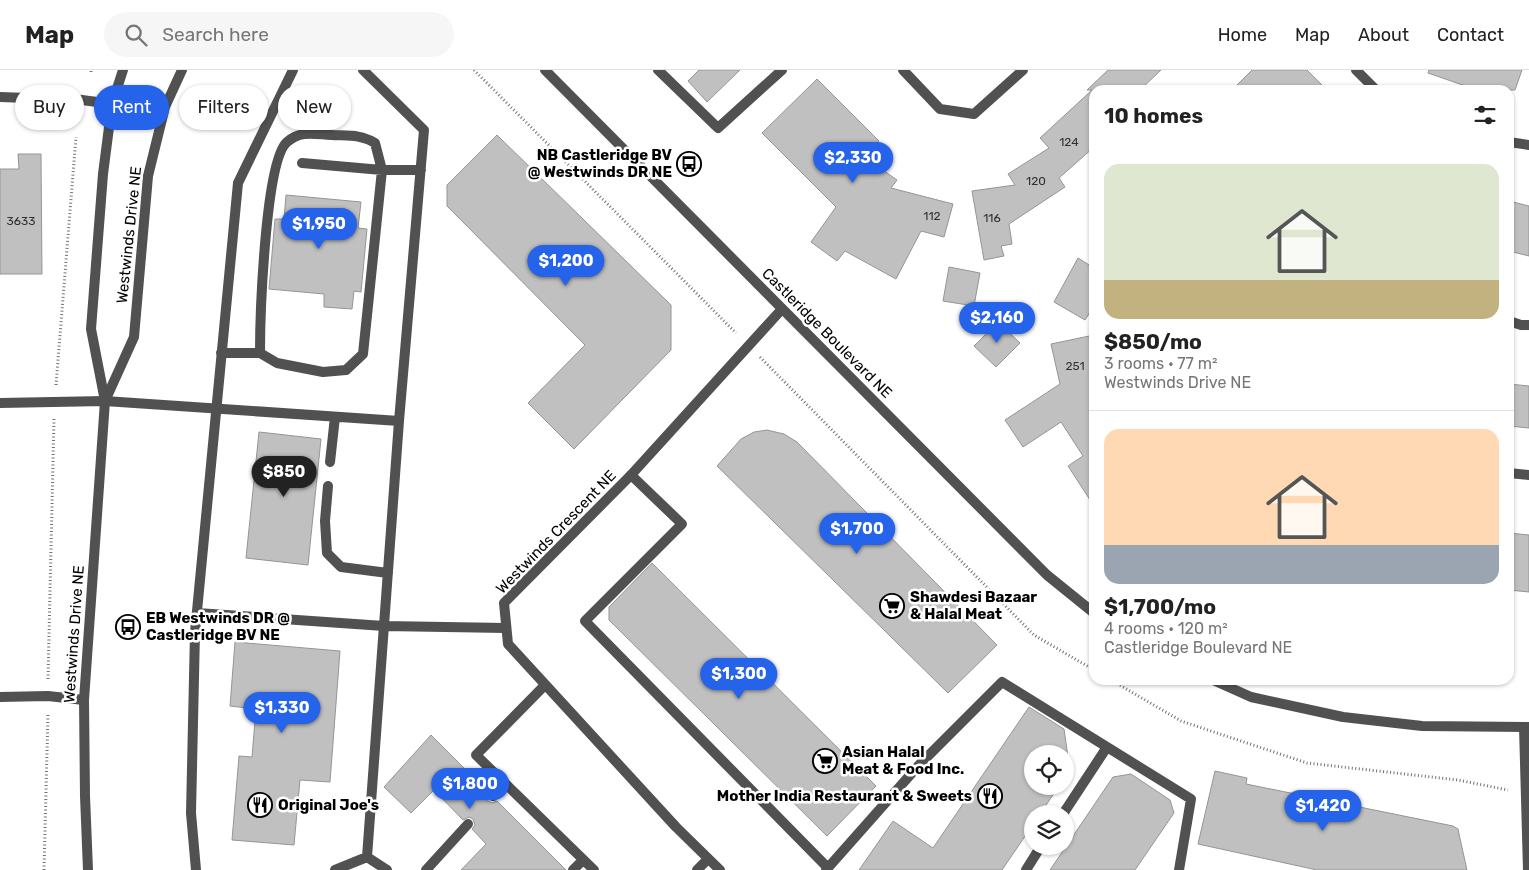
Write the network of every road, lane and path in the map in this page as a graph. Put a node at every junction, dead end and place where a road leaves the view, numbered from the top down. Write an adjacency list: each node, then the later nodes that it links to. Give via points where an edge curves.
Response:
1 (123, 70): 12 (street, Westwinds Drive NE)
2 (182, 70): 29 (street, Westwinds Drive NE, via 165,107 148,176 134,337)
3 (293, 70): 27 (street, via 238,183)
4 (363, 70): 22 (street, via 424,130)
5 (474, 70): 26 (path)
6 (544, 70): 23 (street, Castleridge Boulevard NE)
7 (658, 70): 8 (street, via 718,128)
8 (782, 70)
9 (902, 70): 10 (street, via 940,109 974,114)
10 (1024, 70)
11 (1356, 70): 13 (street)
12 (118, 85)
13 (1371, 85)
14 (0, 97): 15 (street)
15 (94, 102)
16 (109, 130): 29 (street, Westwinds Drive NE, via 91,329)
17 (76, 137): 31 (path)
18 (1514, 143): 19 (street)
19 (1529, 146)
20 (302, 163): 21 (street)
21 (382, 170): 22 (street); 28 (street, via 363,354 346,370 323,372 277,363); 28 (street, via 375,143 364,136 299,134 285,143 277,165 268,214)
22 (421, 170): 34 (street)
23 (782, 310): 26 (street, Westwinds Crescent NE); 41 (street, Castleridge Boulevard NE, via 1047,575)
24 (1514, 323): 25 (street)
25 (1529, 325)
26 (748, 345): 37 (street, Westwinds Crescent NE); 45 (path, via 1034,635)
27 (221, 352): 28 (street); 32 (street)
28 (260, 353)
29 (105, 401): 31 (street); 32 (street); 51 (street, Westwinds Drive NE)
30 (0, 403): 31 (street)
31 (54, 403): 50 (path)
32 (215, 408): 33 (street); 42 (street)
33 (335, 417): 34 (street); 35 (street)
34 (399, 421): 40 (street)
35 (330, 462)
36 (1514, 474): 38 (street)
37 (631, 475): 44 (street, Westwinds Crescent NE, via 504,603); 63 (street, via 682,524 585,621)
38 (1529, 475)
39 (328, 486): 40 (street, via 327,553 341,566)
40 (388, 572): 43 (street)
41 (1089, 609)
42 (197, 612): 43 (street); 66 (street, via 191,813)
43 (384, 626): 44 (street); 60 (street)
44 (506, 628): 46 (street, Westwinds Crescent NE, via 508,644)
45 (1089, 667)
46 (545, 684): 54 (street, via 476,755); 61 (street, Westwinds Crescent NE)
47 (1120, 685): 55 (path, via 1181,721 1307,763 1458,780)
48 (1224, 685): 52 (street, via 1251,697 1343,717 1422,726)
49 (0, 696): 50 (street)
50 (48, 696): 51 (street); 64 (path)
51 (84, 700): 65 (street, Westwinds Drive NE)
52 (1527, 727): 55 (street)
53 (1107, 747): 57 (street); 63 (street, via 1002,682 919,766); 75 (street, via 1192,799)
54 (505, 783): 56 (street); 62 (street)
55 (1527, 794): 76 (street)
56 (492, 796)
57 (1069, 805)
58 (468, 824): 69 (street)
59 (1035, 855): 74 (street)
60 (368, 857): 67 (street); 68 (street)
61 (708, 859): 72 (street); 73 (street, Westwinds Crescent NE)
62 (583, 860): 70 (street); 71 (street)
63 (827, 869)
64 (44, 870)
65 (88, 870)
66 (196, 870)
67 (336, 870)
68 (387, 870)
69 (426, 870)
70 (573, 870)
71 (594, 870)
72 (697, 870)
73 (720, 870)
74 (1026, 870)
75 (1180, 870)
76 (1528, 870)

